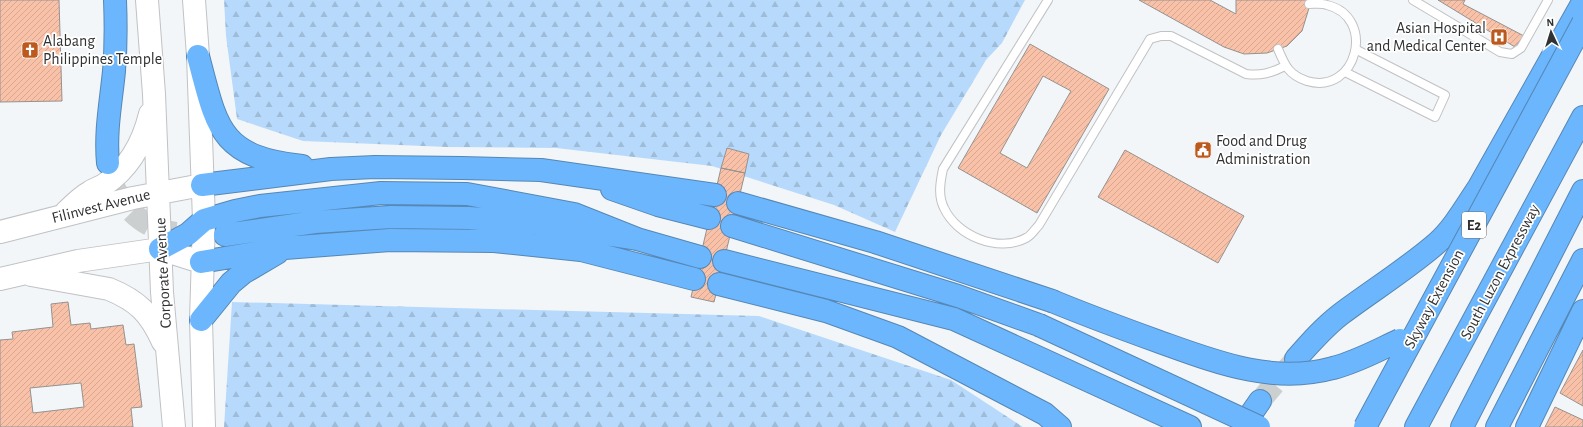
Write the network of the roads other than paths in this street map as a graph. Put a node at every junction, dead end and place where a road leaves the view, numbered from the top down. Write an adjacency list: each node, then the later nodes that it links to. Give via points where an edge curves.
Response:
1 (115, 0): 19 (highway, via 114,70 106,140)
2 (147, 0): 17 (main road, Corporate Avenue)
3 (194, 0): 14 (main road)
4 (1048, 0): 15 (lane, via 943,169 939,188 944,208 955,225 973,236 992,243 1009,243 1027,238 1039,225 1150,39 1171,36 1246,74 1270,74)
5 (1412, 0): 6 (lane, via 1500,52 1512,54 1522,48)
6 (1548, 0)
7 (1325, 2): 9 (lane); 13 (lane, via 1338,9 1351,21 1357,37)
8 (1583, 2): 47 (highway, via 1479,187 1460,215 1438,242 1388,282 1341,314 1318,334)
9 (1309, 4)
10 (1583, 23): 56 (highway, Skyway Extension / E2, bridge)
11 (1583, 36): 26 (highway, bridge, via 1454,277 1433,310 1393,343 1332,368 1298,373 1261,372 1222,364 1052,301 875,242)
12 (1278, 49): 15 (lane)
13 (1357, 50): 16 (lane); 16 (lane, via 1445,95 1435,117)
14 (198, 56): 20 (highway, via 212,108 229,140 251,155 267,160); 22 (main road)
15 (1285, 66): 16 (lane, via 1297,78 1315,83 1329,81)
16 (1345, 72)
17 (154, 94): 24 (main road, Corporate Avenue); 27 (main road, via 147,127 128,164 112,179 90,192)
18 (1582, 119): 57 (highway, South Luzon Expressway)
19 (108, 163)
20 (331, 168): 21 (highway, via 462,168); 22 (highway)
21 (566, 173): 25 (highway); 28 (highway, via 658,205)
22 (202, 185): 24 (main road, Filinvest Avenue); 29 (main road)
23 (1583, 191): 49 (highway)
24 (158, 192): 27 (main road, Filinvest Avenue); 35 (main road, Corporate Avenue)
25 (715, 194)
26 (738, 203)
27 (62, 215): 31 (main road, Filinvest Avenue)
28 (709, 218)
29 (204, 220): 33 (highway, via 260,206 381,193 467,194 574,214); 35 (highway, via 188,234); 39 (main road)
30 (732, 226): 55 (highway, bridge, via 958,296 1039,325)
31 (0, 232)
32 (225, 235): 33 (highway, via 315,222 391,217 534,223)
33 (637, 239): 36 (highway)
34 (285, 248): 39 (highway); 42 (highway, via 390,240 494,241 581,250); 45 (highway, via 231,283)
35 (160, 249): 39 (main road); 40 (main road, via 78,261); 46 (main road, Corporate Avenue)
36 (700, 257)
37 (1583, 260): 58 (highway)
38 (724, 261): 53 (highway, via 954,319)
39 (201, 262): 45 (main road)
40 (24, 273): 41 (main road); 46 (main road, via 109,289 134,301 147,313)
41 (0, 279)
42 (694, 279)
43 (719, 284): 52 (highway, via 826,311 898,337 1045,414)
44 (1583, 311): 59 (highway)
45 (201, 320): 51 (main road)
46 (168, 353): 50 (main road, Corporate Avenue)
47 (1296, 359)
48 (1260, 401): 54 (highway)
49 (1465, 424)
50 (174, 427)
51 (204, 427)
52 (1060, 427)
53 (1190, 427)
54 (1242, 427)
55 (1258, 427)
56 (1364, 427)
57 (1416, 427)
58 (1497, 427)
59 (1527, 427)

